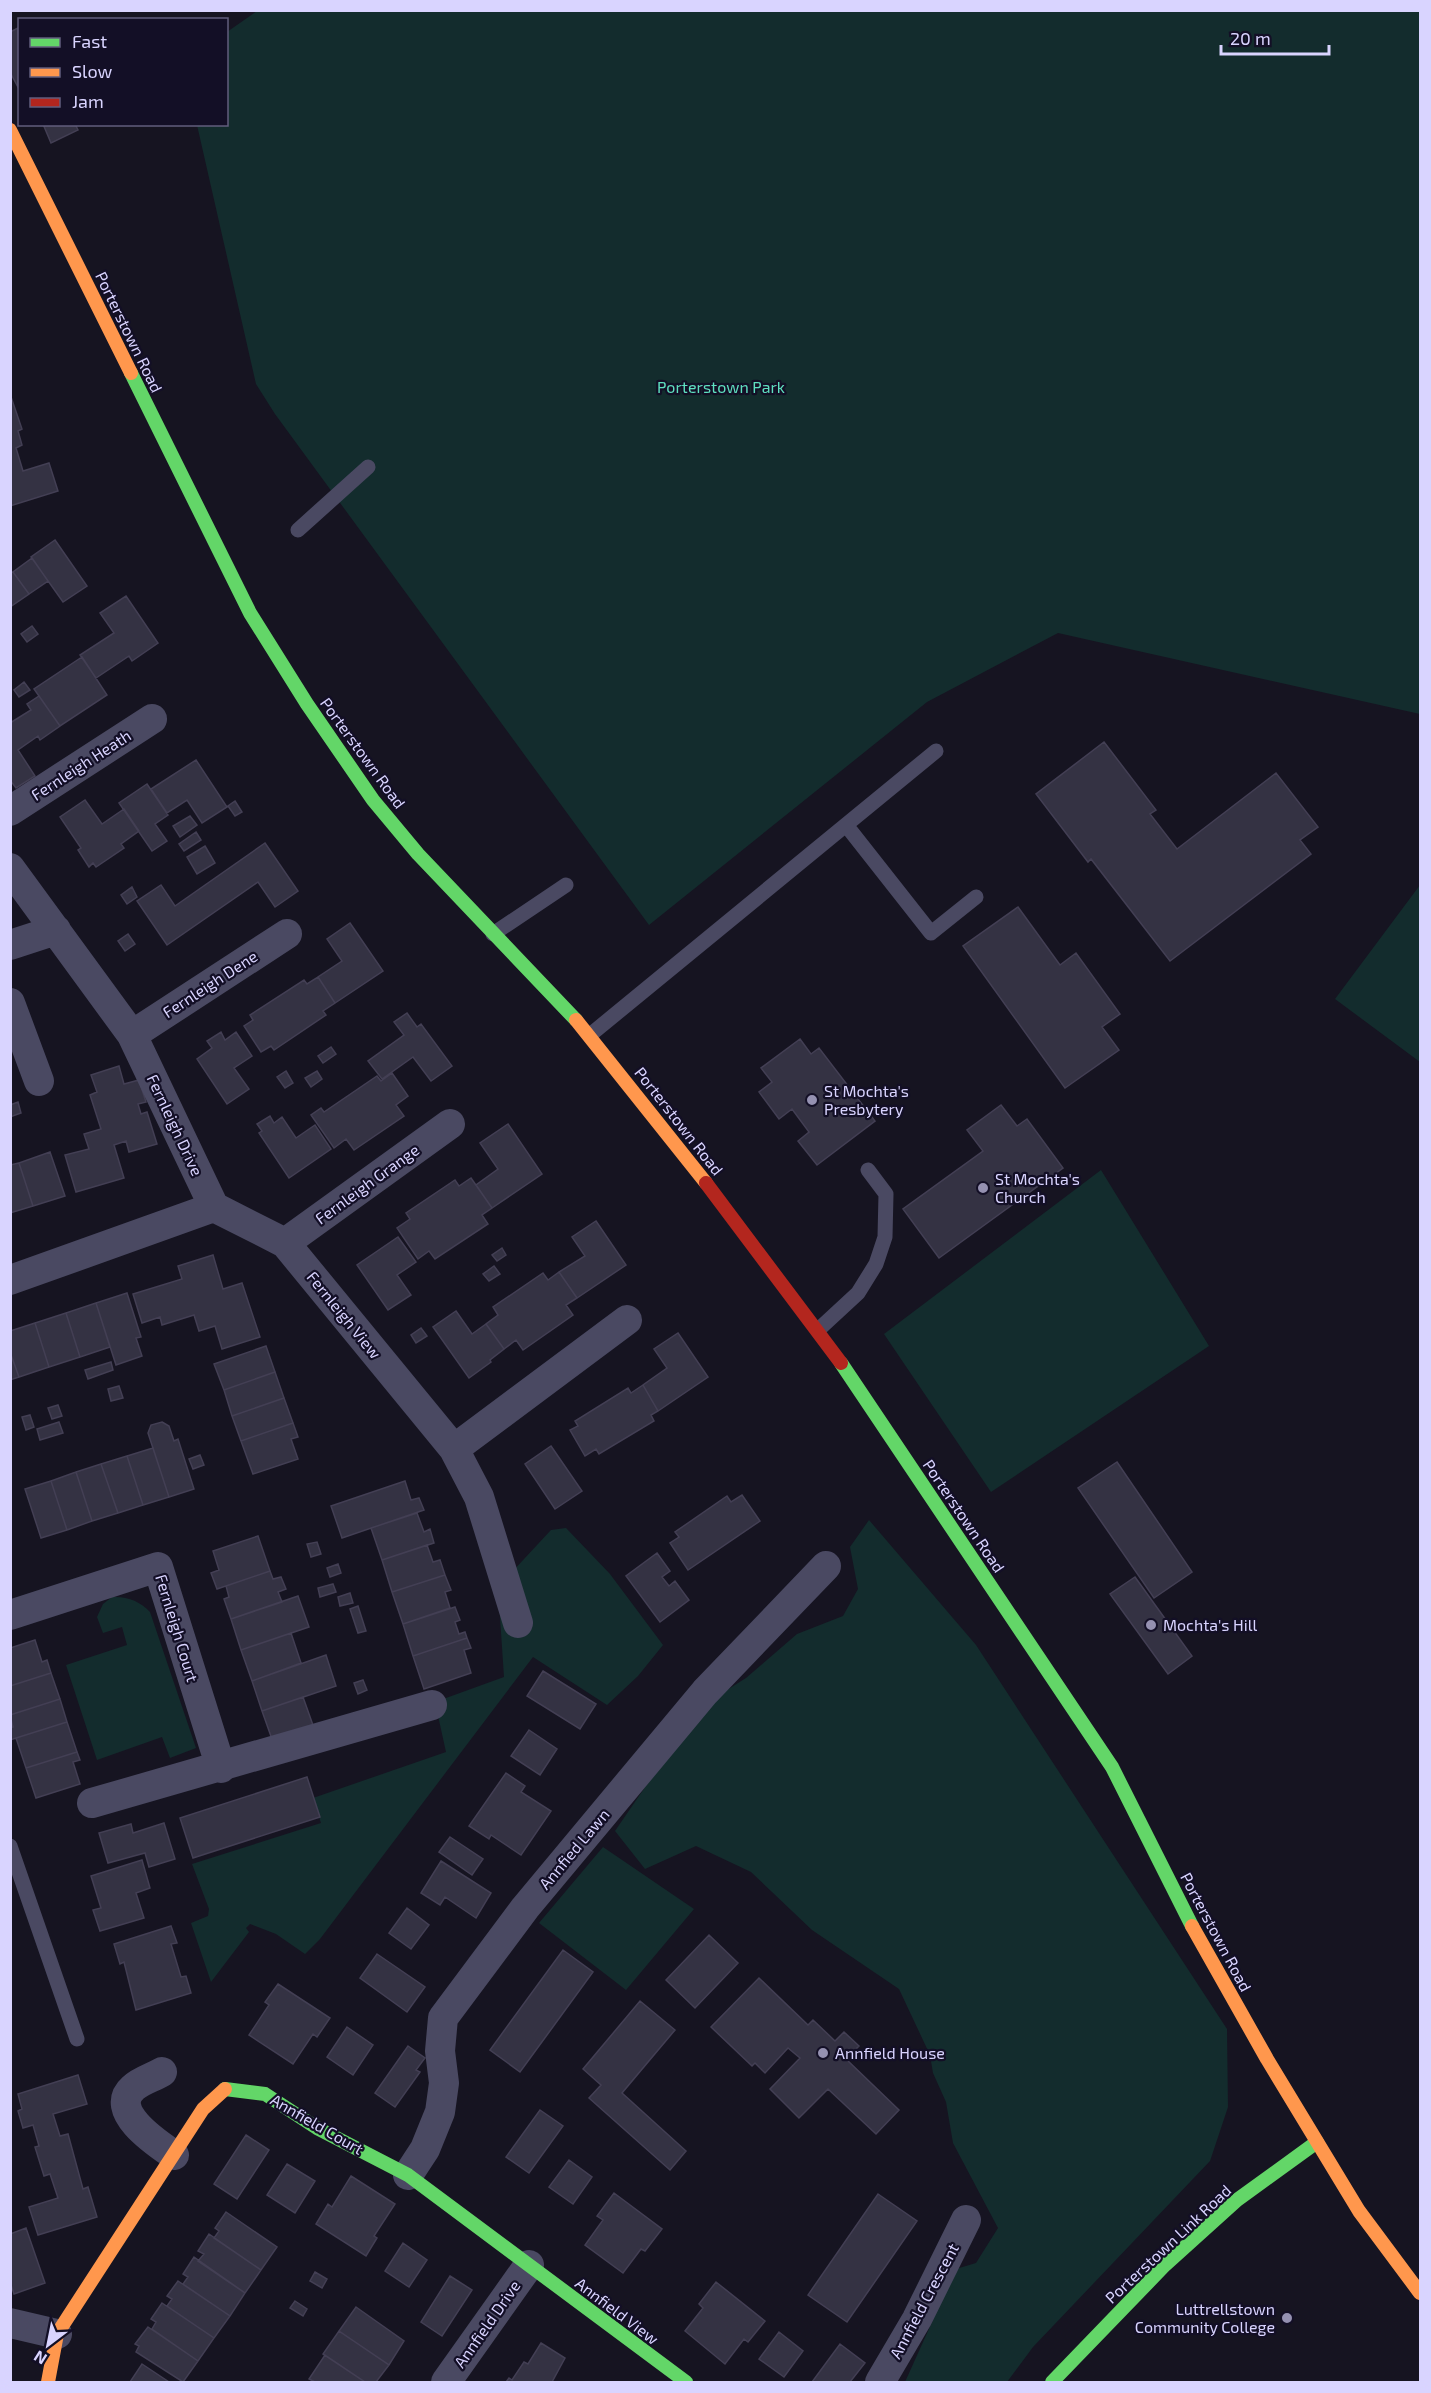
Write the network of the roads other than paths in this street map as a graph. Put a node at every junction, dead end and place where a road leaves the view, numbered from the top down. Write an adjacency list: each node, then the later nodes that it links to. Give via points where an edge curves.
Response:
1 (10, 130): 13 (street, Porterstown Road, via 250,613 373,800)
2 (368, 467): 3 (lane)
3 (298, 530)
4 (152, 718): 6 (street, Fernleigh Heath)
5 (936, 751): 7 (lane)
6 (10, 811)
7 (846, 825): 10 (lane, via 931,933); 17 (lane)
8 (10, 868): 11 (street, Fernleigh Drive)
9 (566, 885): 13 (lane)
10 (976, 897)
11 (56, 930): 14 (street); 16 (street, Fernleigh Drive)
12 (287, 933): 16 (street, Fernleigh Dene)
13 (493, 933): 17 (street, Porterstown Road)
14 (10, 945)
15 (10, 1003): 18 (street)
16 (132, 1035): 21 (street, Fernleigh Drive)
17 (590, 1035): 25 (street, Porterstown Road)
18 (39, 1081)
19 (450, 1124): 22 (street, Fernleigh Grange)
20 (868, 1170): 25 (lane, via 886,1194 885,1237 876,1264 858,1293)
21 (214, 1207): 22 (street, Fernleigh View); 23 (street)
22 (285, 1243): 26 (street, Fernleigh View)
23 (10, 1280)
24 (627, 1320): 26 (street)
25 (823, 1336): 36 (street, Porterstown Road, via 1112,1767 1186,1915)
26 (454, 1449): 29 (street, Fernleigh View, via 479,1497)
27 (826, 1566): 38 (street, Annfied Lawn, via 705,1692 525,1908 443,2018 440,2051 444,2083 440,2112 425,2149)
28 (10, 1615): 31 (street, Fernleigh Court, via 158,1567)
29 (518, 1623)
30 (432, 1705): 31 (street)
31 (221, 1768): 32 (street)
32 (92, 1803)
33 (10, 1846): 34 (lane)
34 (77, 2039)
35 (162, 2072): 37 (street, via 133,2087 127,2096 129,2113 140,2131)
36 (1317, 2142): 41 (street, Porterstown Road, via 1359,2211); 48 (street, Porterstown Link Road, via 1237,2200 1165,2265)
37 (174, 2155): 38 (street, Annfield Court, via 203,2109 225,2089 265,2094 317,2128); 43 (street, Annfield Court)
38 (408, 2175): 40 (street, Annfield Court)
39 (966, 2220): 47 (street, Annfield Crescent, via 917,2319)
40 (529, 2265): 45 (street, Annfield Drive); 46 (street, Annfield View)
41 (1420, 2293)
42 (10, 2323): 43 (street)
43 (57, 2334): 44 (street, Annfield Court)
44 (48, 2382)
45 (446, 2382)
46 (686, 2382)
47 (880, 2382)
48 (1052, 2382)

